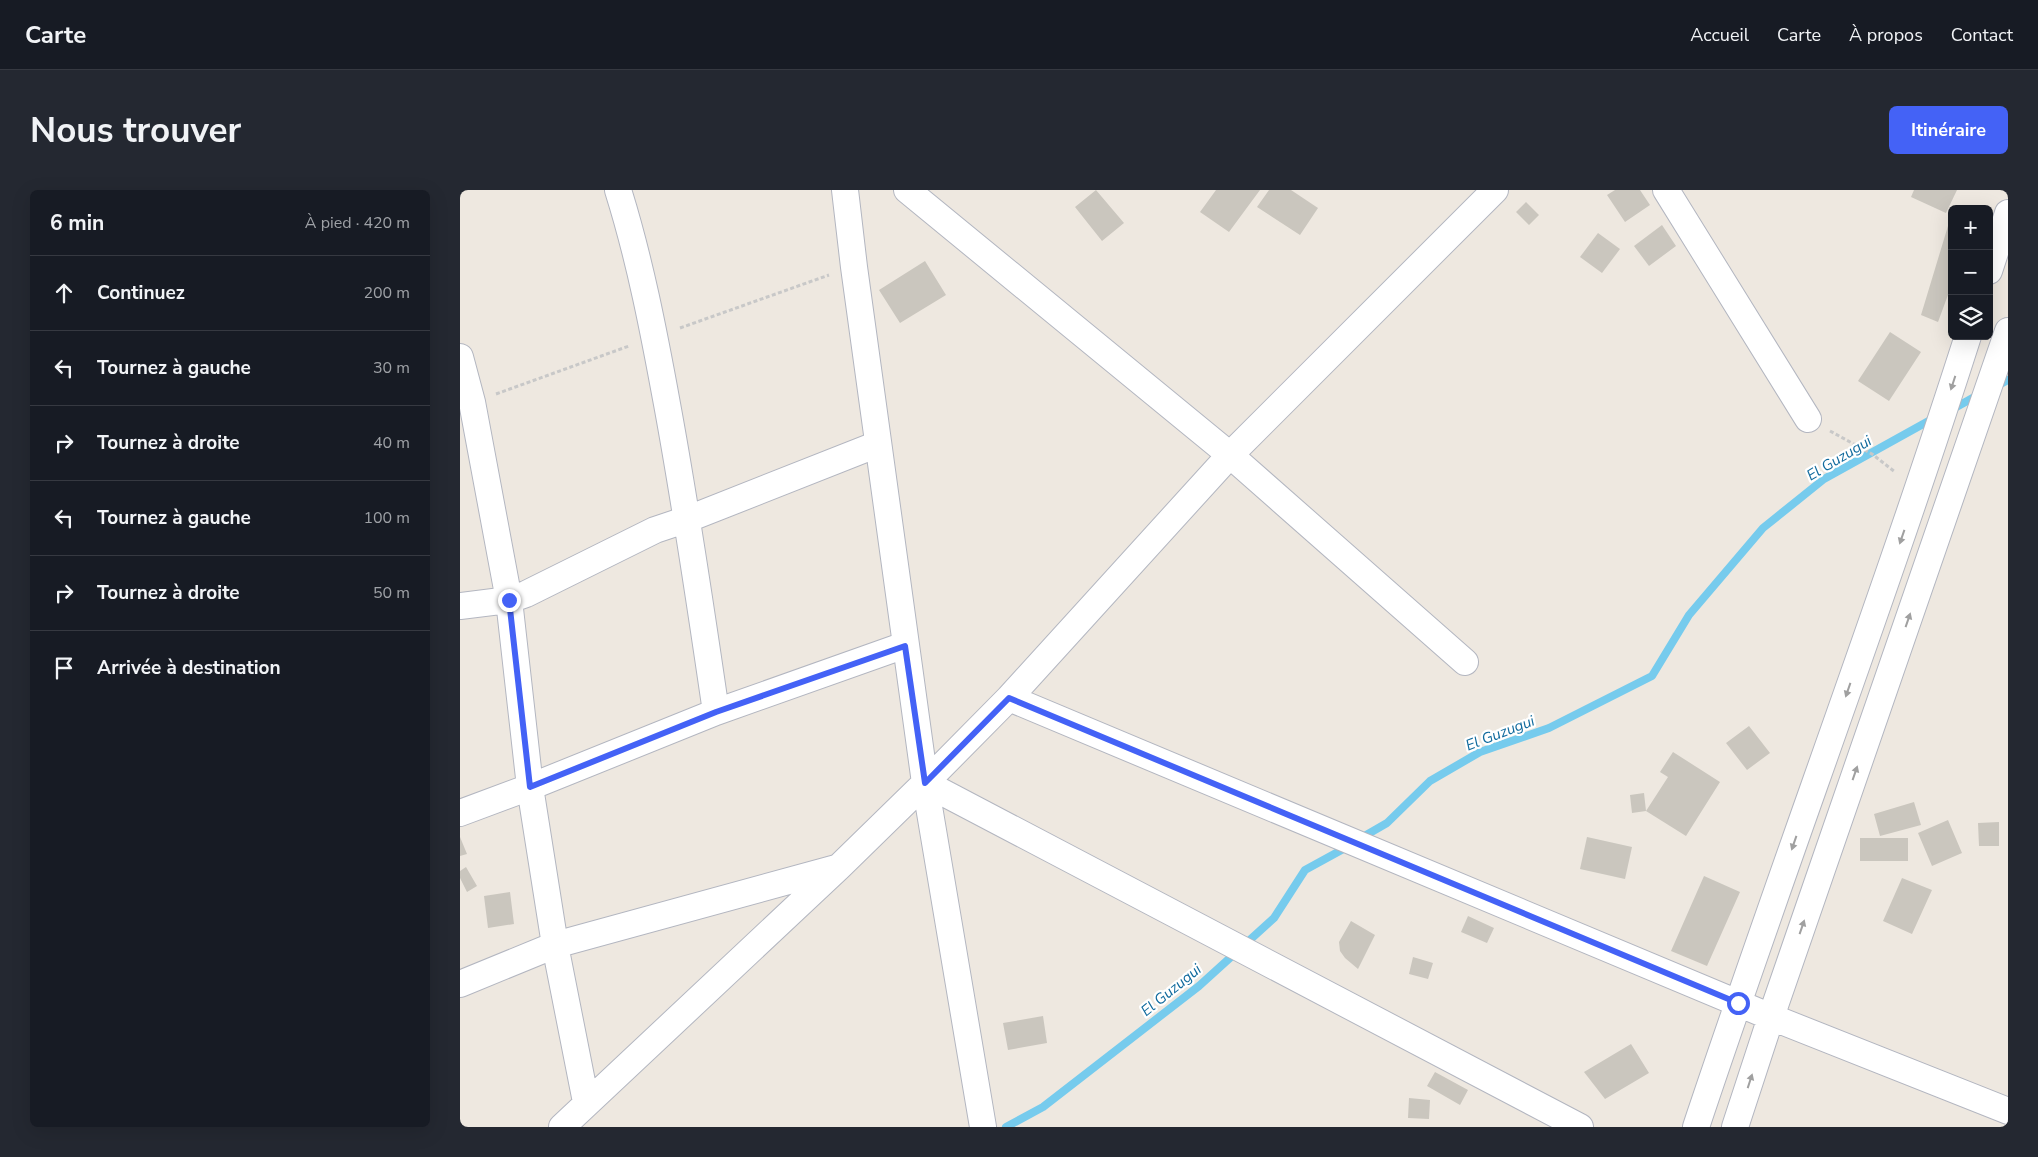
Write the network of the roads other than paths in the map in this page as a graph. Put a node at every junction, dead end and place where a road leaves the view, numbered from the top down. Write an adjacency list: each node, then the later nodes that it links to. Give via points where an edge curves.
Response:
1 (618, 190): 14 (street, via 655,337)
2 (845, 190): 12 (street)
3 (907, 190): 13 (street)
4 (1495, 190): 13 (street)
5 (1666, 190): 11 (street)
6 (2008, 213): 7 (street)
7 (1993, 259)
8 (2008, 331): 28 (street, one-way to 8)
9 (1967, 340): 27 (street, one-way to 27, via 1919,490)
10 (460, 357): 15 (street, via 472,402)
11 (1808, 419)
12 (878, 444): 14 (street); 17 (street)
13 (1230, 455): 18 (street); 19 (street)
14 (688, 519): 15 (street, via 655,530 544,586); 20 (street)
15 (509, 600): 16 (street); 22 (street)
16 (460, 606)
17 (905, 646): 20 (street); 21 (street)
18 (1465, 662)
19 (1009, 698): 21 (street); 27 (street)
20 (716, 712): 22 (street)
21 (925, 783): 24 (street); 32 (street); 33 (street)
22 (530, 787): 23 (street); 25 (street)
23 (460, 813)
24 (839, 867): 25 (street); 29 (street)
25 (555, 946): 26 (street); 29 (street)
26 (460, 984)
27 (1738, 1003): 28 (street); 34 (street)
28 (1771, 1017): 30 (street); 35 (street, one-way to 28)
29 (586, 1102): 31 (street)
30 (2008, 1111)
31 (562, 1127)
32 (983, 1127)
33 (1580, 1127)
34 (1696, 1127)
35 (1735, 1127)

